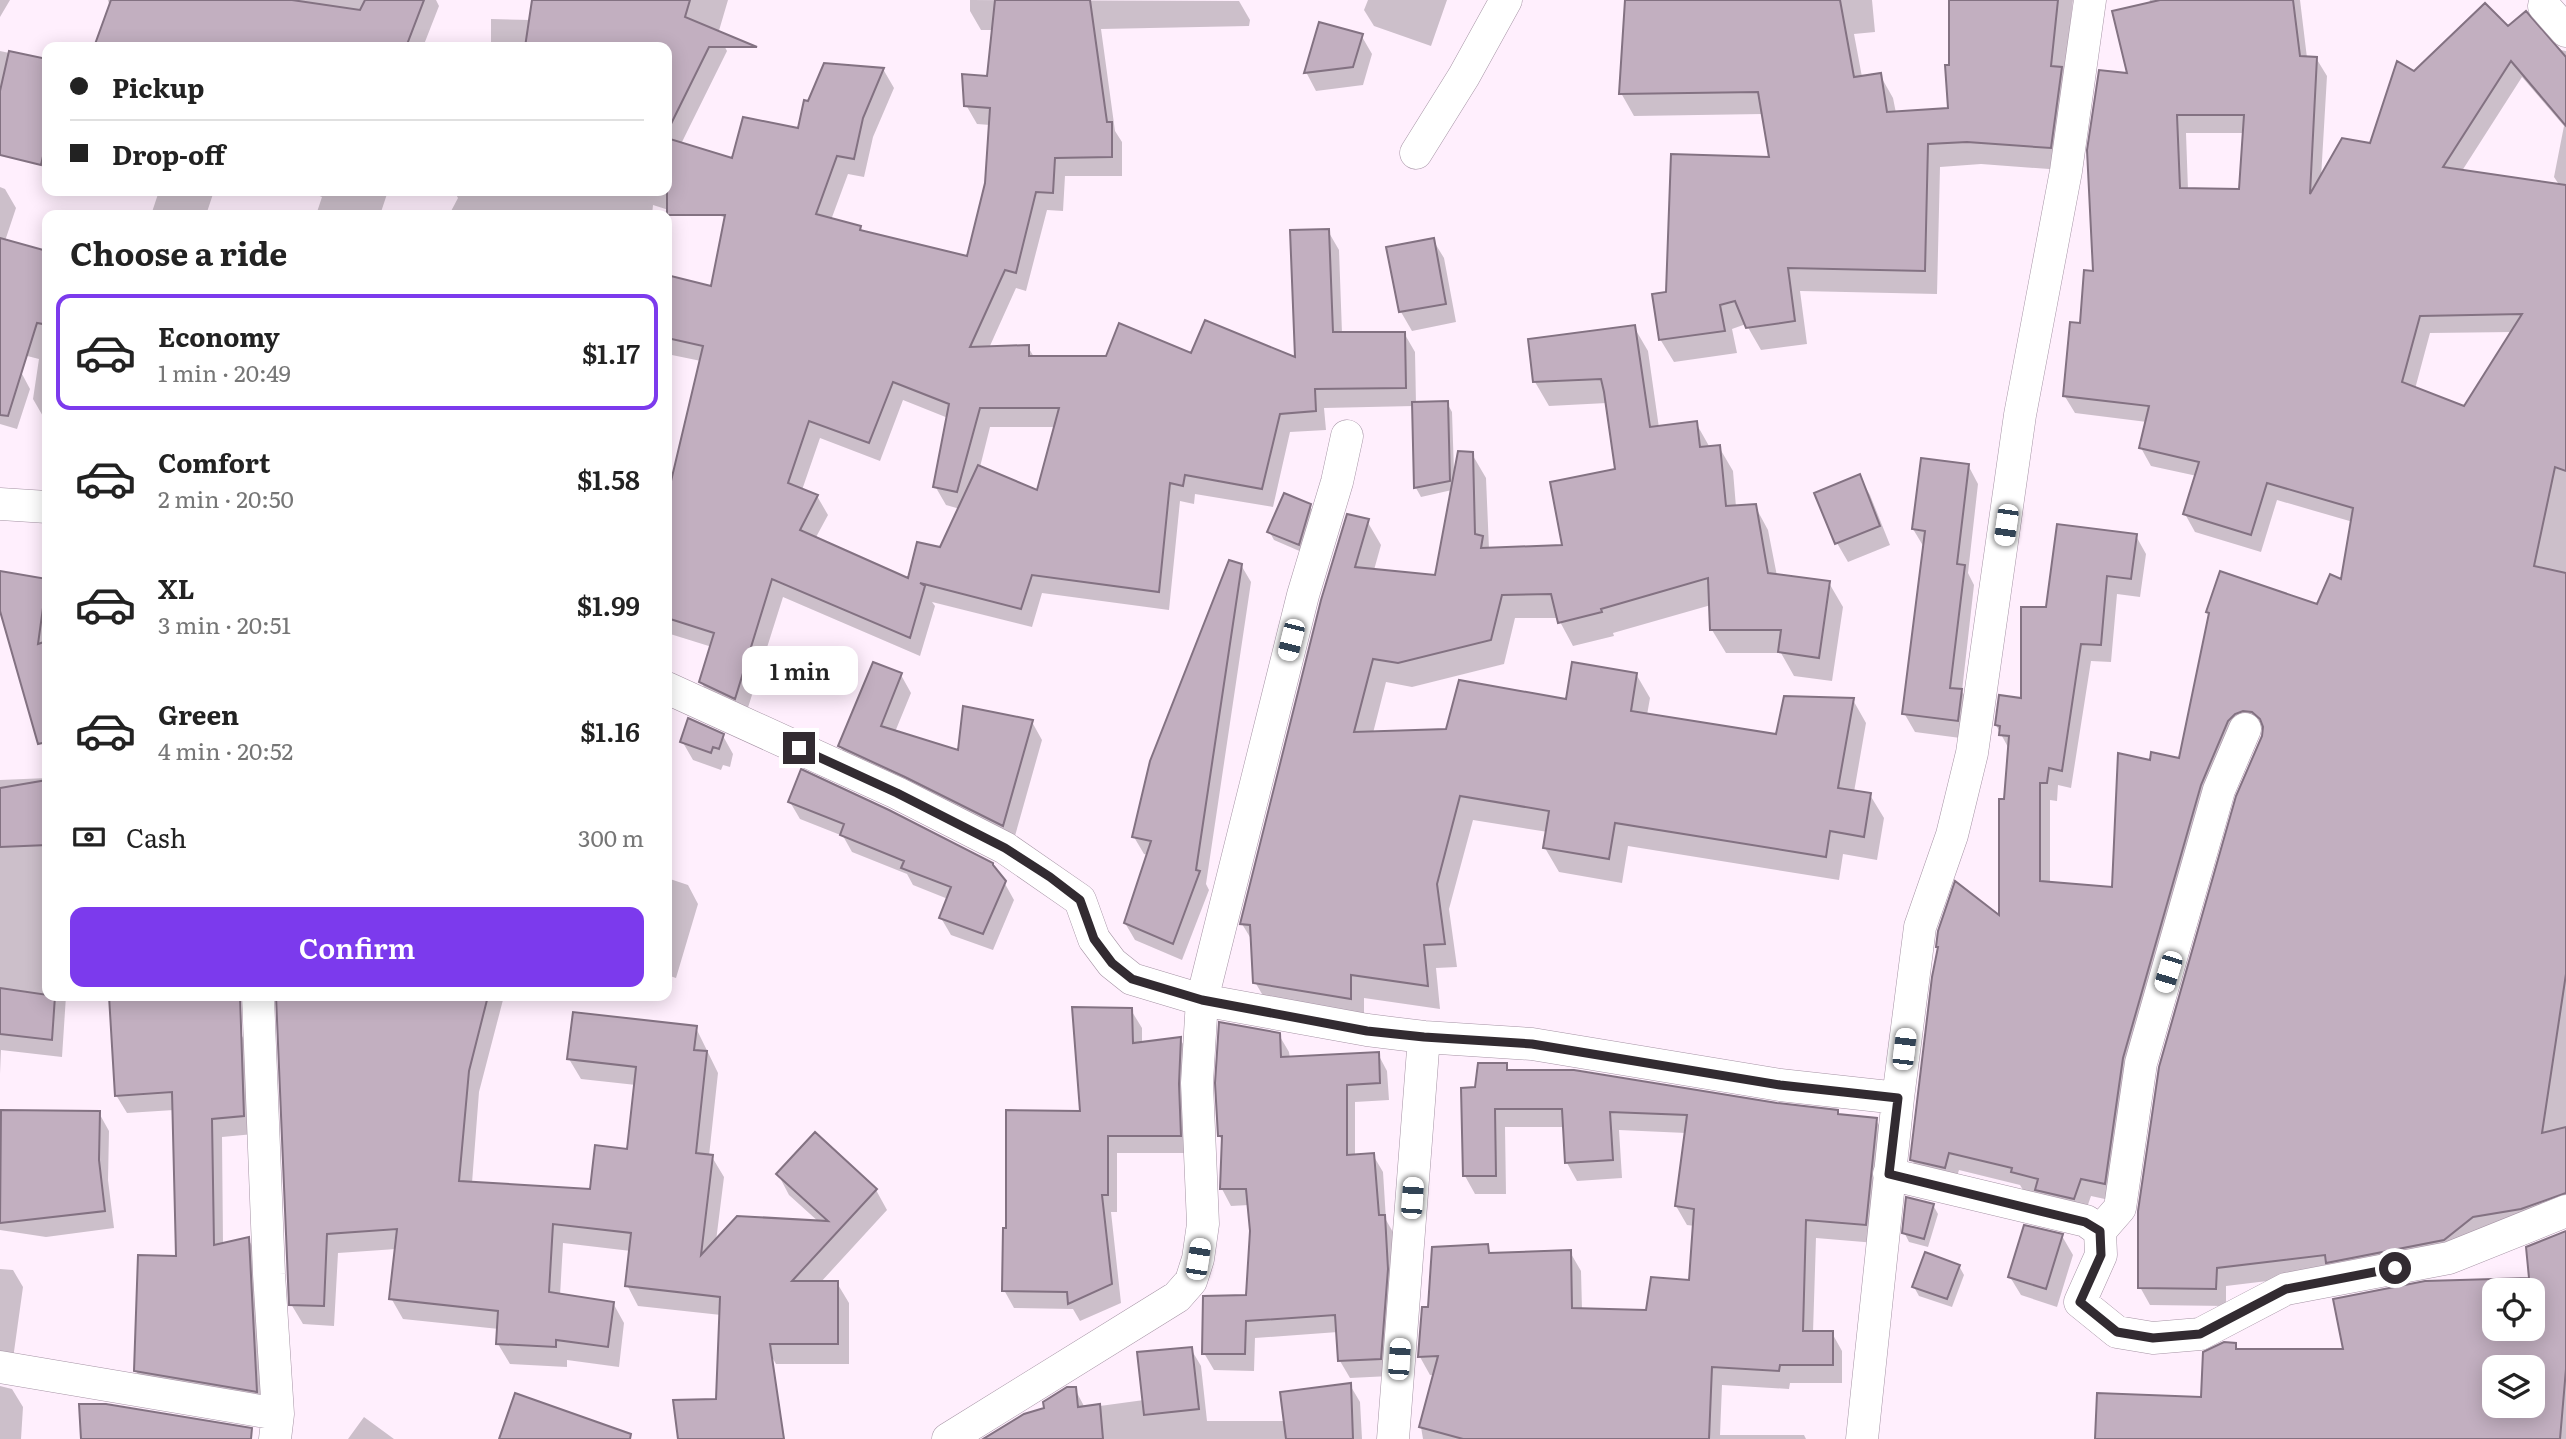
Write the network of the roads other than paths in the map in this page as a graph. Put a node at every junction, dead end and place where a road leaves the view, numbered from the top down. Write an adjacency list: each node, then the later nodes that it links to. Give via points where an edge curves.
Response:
1 (1506, 0): 5 (street)
2 (2090, 0): 14 (street, via 2066,171 2021,415 1972,753 1952,835 1920,927)
3 (2543, 2): 4 (street)
4 (2566, 31)
5 (1416, 153)
6 (1347, 436): 11 (street)
7 (0, 504): 8 (street)
8 (42, 507)
9 (672, 690): 11 (street, via 1005,848 1080,900 1094,939 1132,979)
10 (2245, 729): 17 (street, via 2219,790 2141,1063 2120,1208)
11 (1202, 1000): 13 (street); 20 (street, via 1197,1083 1203,1224 1191,1281 1177,1297)
12 (258, 1001): 19 (street)
13 (1424, 1037): 14 (street, via 1532,1044 1780,1085); 21 (street)
14 (1898, 1098): 15 (street)
15 (1889, 1174): 17 (street, via 2085,1222); 22 (street)
16 (2566, 1212): 17 (street, via 2449,1258 2286,1289 2200,1334 2153,1338 2117,1332 2080,1302 2101,1255)
17 (2100, 1231)
18 (0, 1367): 19 (street)
19 (276, 1427)
20 (962, 1435)
21 (1393, 1439)
22 (1862, 1439)

